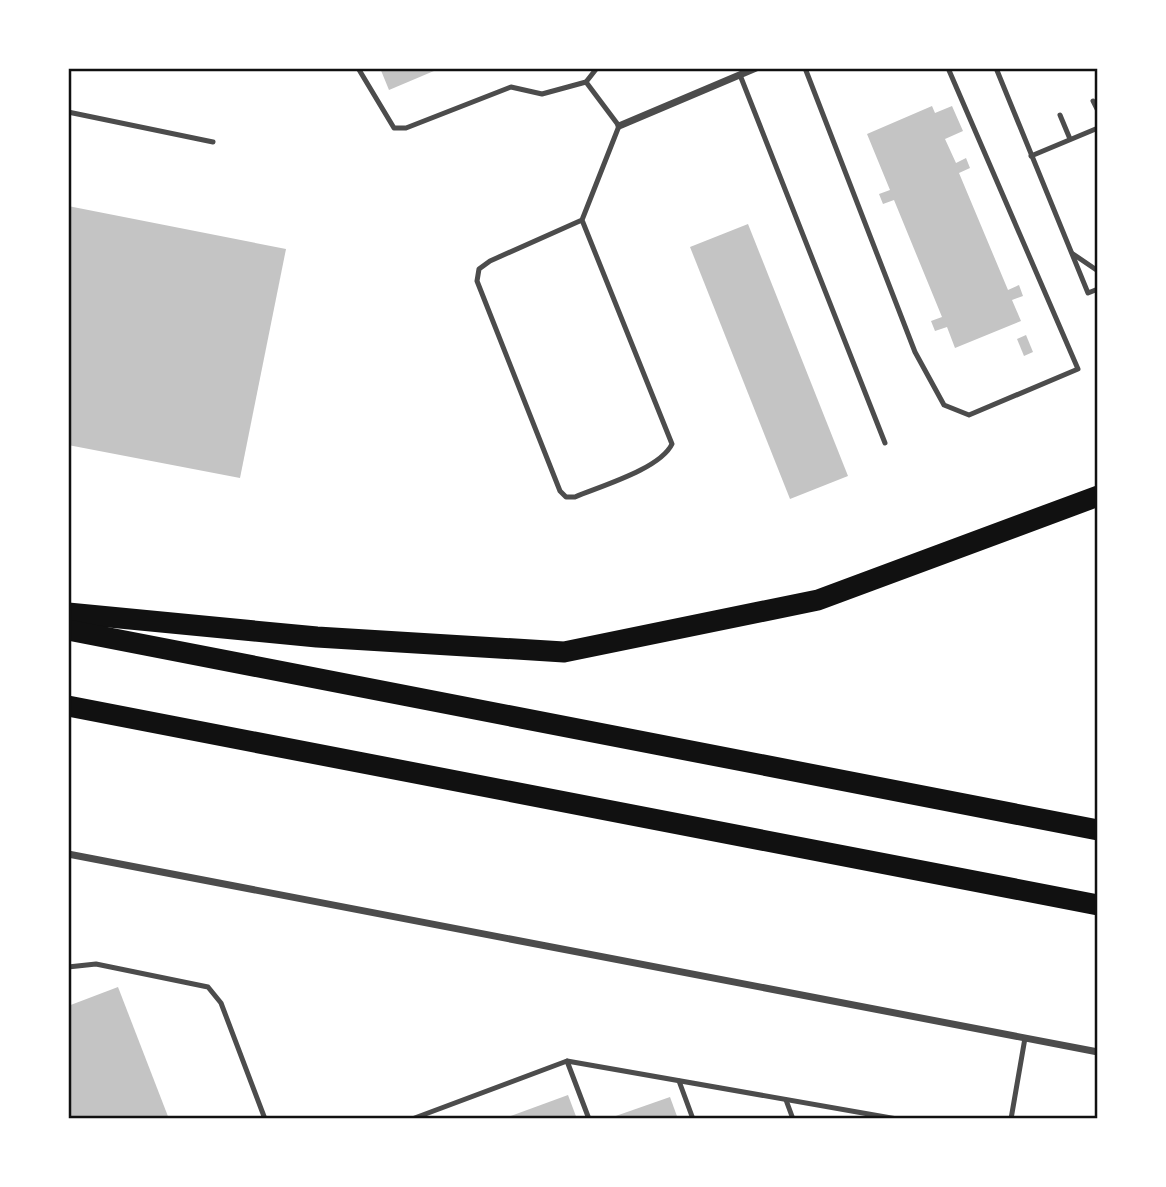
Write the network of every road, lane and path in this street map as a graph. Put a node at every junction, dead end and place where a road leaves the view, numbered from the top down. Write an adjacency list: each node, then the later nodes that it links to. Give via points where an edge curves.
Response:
1 (358, 68): 8 (lane, via 394,128 423,123 511,87 542,94)
2 (597, 68): 8 (lane)
3 (756, 68): 7 (street)
4 (805, 68): 5 (lane, via 915,352 944,405 969,415 1078,369)
5 (948, 68)
6 (996, 68): 17 (lane)
7 (740, 75): 13 (street); 22 (lane)
8 (586, 82): 13 (lane)
9 (1093, 101): 10 (lane)
10 (1098, 111)
11 (68, 112): 16 (lane)
12 (1060, 115): 15 (lane)
13 (618, 126): 18 (lane)
14 (1098, 128): 15 (lane)
15 (1070, 139): 17 (lane)
16 (213, 142)
17 (1031, 156): 19 (lane)
18 (582, 220): 18 (lane, via 672,444 667,455 654,463 566,497 477,281 479,269 490,261)
19 (1071, 252): 20 (lane); 21 (lane, via 1088,293)
20 (1098, 271)
21 (1098, 289)
22 (886, 443)
23 (1098, 496): 24 (highway, via 818,600 564,652 317,637)
24 (68, 613)
25 (68, 631): 27 (highway)
26 (68, 706): 29 (highway)
27 (1098, 830)
28 (68, 854): 31 (street)
29 (1098, 905)
30 (68, 967): 37 (lane, via 96,964 208,987 221,1003)
31 (1025, 1038): 32 (street); 44 (lane)
32 (1098, 1052)
33 (567, 1061): 34 (lane); 38 (lane); 39 (lane)
34 (679, 1081): 35 (lane); 40 (lane)
35 (786, 1100): 36 (lane); 41 (lane)
36 (856, 1112): 42 (lane); 43 (lane)
37 (265, 1119)
38 (412, 1119)
39 (589, 1119)
40 (692, 1119)
41 (793, 1119)
42 (859, 1119)
43 (897, 1119)
44 (1011, 1119)

